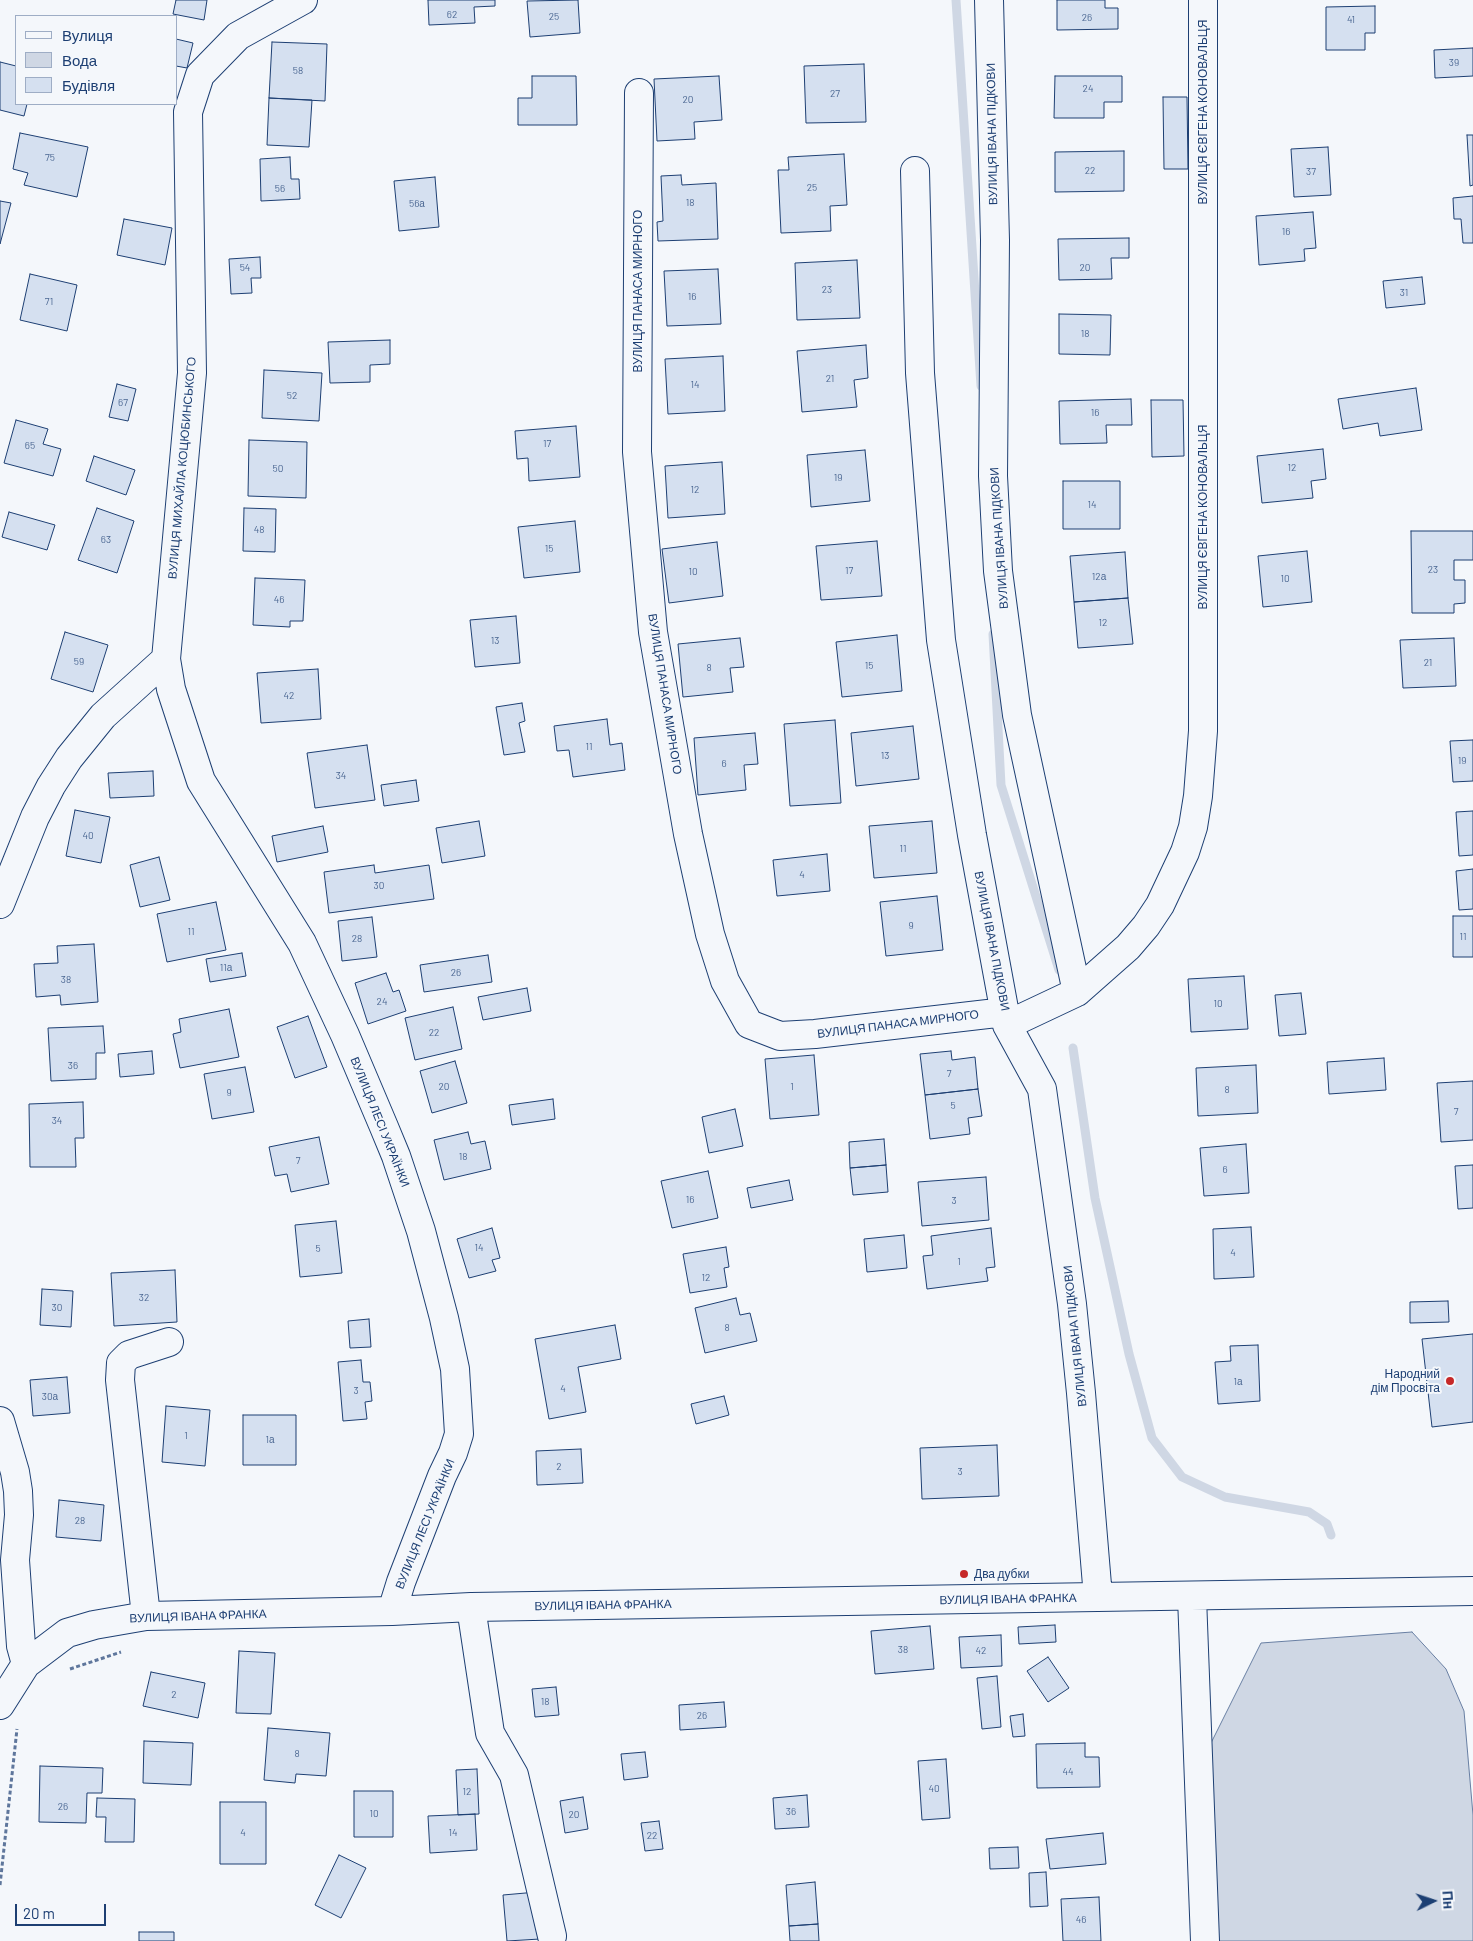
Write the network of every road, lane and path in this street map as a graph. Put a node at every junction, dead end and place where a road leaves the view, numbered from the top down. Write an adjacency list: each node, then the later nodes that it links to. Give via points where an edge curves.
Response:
1 (303, 0): 6 (street, ВУЛИЦЯ МИХАЙЛА КОЦЮБИНСЬКОГО, via 238,36 200,75 188,112 192,373)
2 (989, 0): 8 (street, ВУЛИЦЯ ІВАНА ПІДКОВИ, via 995,240 993,476 998,571 1017,715)
3 (1203, 0): 8 (street, ВУЛИЦЯ ЄВГЕНА КОНОВАЛЬЦЯ, via 1204,730 1198,796 1185,852 1160,905 1128,947)
4 (639, 93): 9 (street, ВУЛИЦЯ ПАНАСА МИРНОГО, via 636,452 653,632 688,834 710,934 725,981 749,1024 780,1036)
5 (915, 171): 9 (street, ВУЛИЦЯ ІВАНА ПІДКОВИ, via 920,373 941,640)
6 (166, 659): 7 (street, via 104,716 68,758 35,817); 16 (street, ВУЛИЦЯ ЛЕСІ УКРАЇНКИ, via 171,689 200,781 302,943 387,1134 421,1231 444,1318 456,1369 458,1434)
7 (0, 904)
8 (1077, 992): 9 (street, ВУЛИЦЯ ІВАНА ПІДКОВИ)
9 (1006, 1018): 14 (street, ВУЛИЦЯ ІВАНА ПІДКОВИ, via 1042,1089 1082,1393)
10 (169, 1342): 17 (street, via 129,1355 121,1363 120,1380)
11 (0, 1421): 18 (street, via 18,1491)
12 (1473, 1591): 13 (street, ВУЛИЦЯ ІВАНА ФРАНКА)
13 (1192, 1597): 14 (street, ВУЛИЦЯ ІВАНА ФРАНКА); 24 (street)
14 (1098, 1598): 15 (street, ВУЛИЦЯ ІВАНА ФРАНКА)
15 (471, 1607): 16 (street, ВУЛИЦЯ ІВАНА ФРАНКА); 23 (street, via 490,1733 514,1775)
16 (392, 1611): 17 (street, ВУЛИЦЯ ІВАНА ФРАНКА)
17 (146, 1616): 18 (street, ВУЛИЦЯ ІВАНА ФРАНКА, via 94,1625)
18 (16, 1650): 21 (street)
19 (129, 1650): 20 (path)
20 (66, 1670)
21 (9, 1713): 22 (path)
22 (0, 1885)
23 (552, 1936)
24 (1205, 1941)

